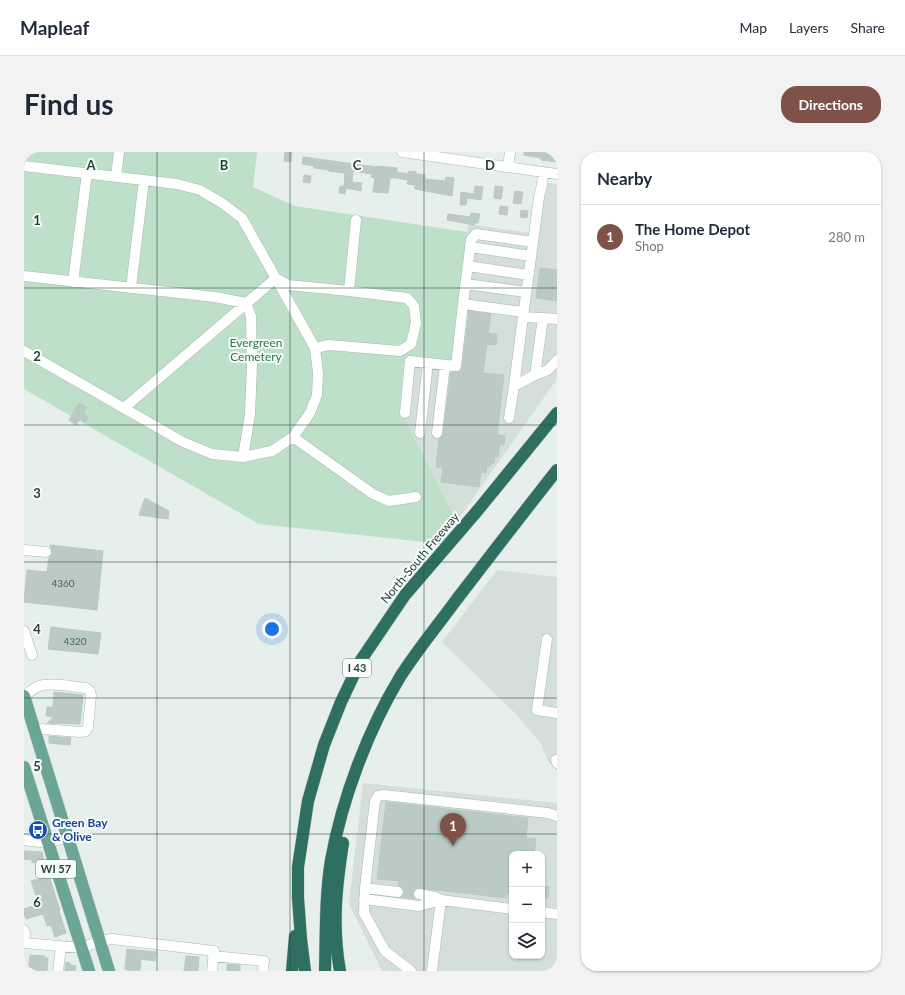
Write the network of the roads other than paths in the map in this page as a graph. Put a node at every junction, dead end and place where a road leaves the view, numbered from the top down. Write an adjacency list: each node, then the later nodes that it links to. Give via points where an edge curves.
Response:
1 (119, 152): 9 (street)
2 (402, 152): 5 (street)
3 (510, 152): 5 (street)
4 (24, 166): 7 (street)
5 (508, 167): 6 (street)
6 (543, 172): 8 (street); 12 (street)
7 (87, 174): 9 (street); 19 (street)
8 (557, 174)
9 (116, 177): 10 (street)
10 (144, 180): 18 (street, via 200,190 222,203 242,218); 21 (street)
11 (356, 220): 22 (street)
12 (533, 242): 13 (street, via 476,234); 14 (street)
13 (470, 247): 14 (street); 15 (street)
14 (531, 256): 16 (street)
15 (468, 266): 16 (street); 20 (street)
16 (528, 275): 23 (street)
17 (24, 276): 19 (street)
18 (276, 278): 22 (street, via 288,285); 24 (street); 29 (street)
19 (73, 282): 21 (street)
20 (466, 284): 23 (street); 25 (street)
21 (131, 288): 24 (street)
22 (349, 291): 29 (street, via 407,298 414,306 416,323 411,344 400,351 329,344)
23 (526, 292): 26 (street)
24 (246, 303): 36 (street); 43 (street, via 251,316 252,365 250,414)
25 (463, 304): 26 (street); 33 (street, via 456,366)
26 (523, 314): 27 (street); 35 (street)
27 (543, 318): 28 (street); 34 (street)
28 (557, 319)
29 (315, 348): 42 (street, via 317,395 310,413)
30 (24, 351): 36 (street)
31 (557, 360): 34 (street, via 548,370)
32 (428, 363): 33 (street); 37 (street, via 410,362); 40 (street)
33 (445, 365): 41 (street)
34 (535, 375): 35 (street)
35 (514, 386): 39 (street)
36 (124, 408): 43 (street, via 183,442 212,454)
37 (405, 413)
38 (557, 413): 63 (highway, North-South Freeway / I 43, via 405,595 361,660 324,745 308,801 298,867)
39 (509, 418)
40 (420, 433)
41 (437, 434)
42 (293, 437): 43 (street, via 272,451); 45 (street, via 373,494 389,501)
43 (243, 458)
44 (557, 470): 55 (highway, via 400,677 366,744)
45 (416, 497)
46 (24, 550): 47 (street)
47 (46, 552)
48 (24, 632): 50 (street)
49 (547, 639): 52 (street, via 537,710)
50 (32, 655)
51 (24, 697): 53 (main road, WI 57); 53 (street, via 30,690 48,684 86,688 90,691 86,731)
52 (557, 713)
53 (35, 732): 57 (main road, WI 57)
54 (24, 767): 59 (main road, WI 57)
55 (353, 782): 82 (highway, via 331,859 326,898); 83 (highway, via 339,866 335,909 335,937)
56 (557, 816): 60 (street, via 378,796)
57 (68, 837): 59 (street); 70 (main road, WI 57)
58 (24, 840): 59 (street)
59 (48, 843): 73 (main road, WI 57)
60 (365, 888): 61 (street); 64 (street)
61 (398, 892)
62 (418, 894): 65 (street, via 435,896)
63 (298, 898): 80 (highway); 81 (highway, North-South Freeway / I 43)
64 (364, 899): 65 (street, via 419,906); 84 (street, via 364,914 385,951)
65 (441, 900): 66 (street); 85 (street)
66 (509, 909)
67 (545, 912): 68 (street)
68 (557, 914)
69 (24, 930): 71 (street)
70 (100, 941): 73 (street); 74 (street, via 112,939); 77 (main road, WI 57)
71 (24, 943): 72 (street)
72 (61, 947): 73 (street); 75 (street)
73 (82, 948): 76 (main road, WI 57)
74 (214, 953): 78 (street); 79 (street, via 264,961)
75 (58, 971)
76 (89, 971)
77 (109, 971)
78 (212, 971)
79 (263, 971)
80 (292, 971)
81 (305, 971)
82 (325, 971)
83 (340, 971)
84 (411, 971)
85 (432, 971)

